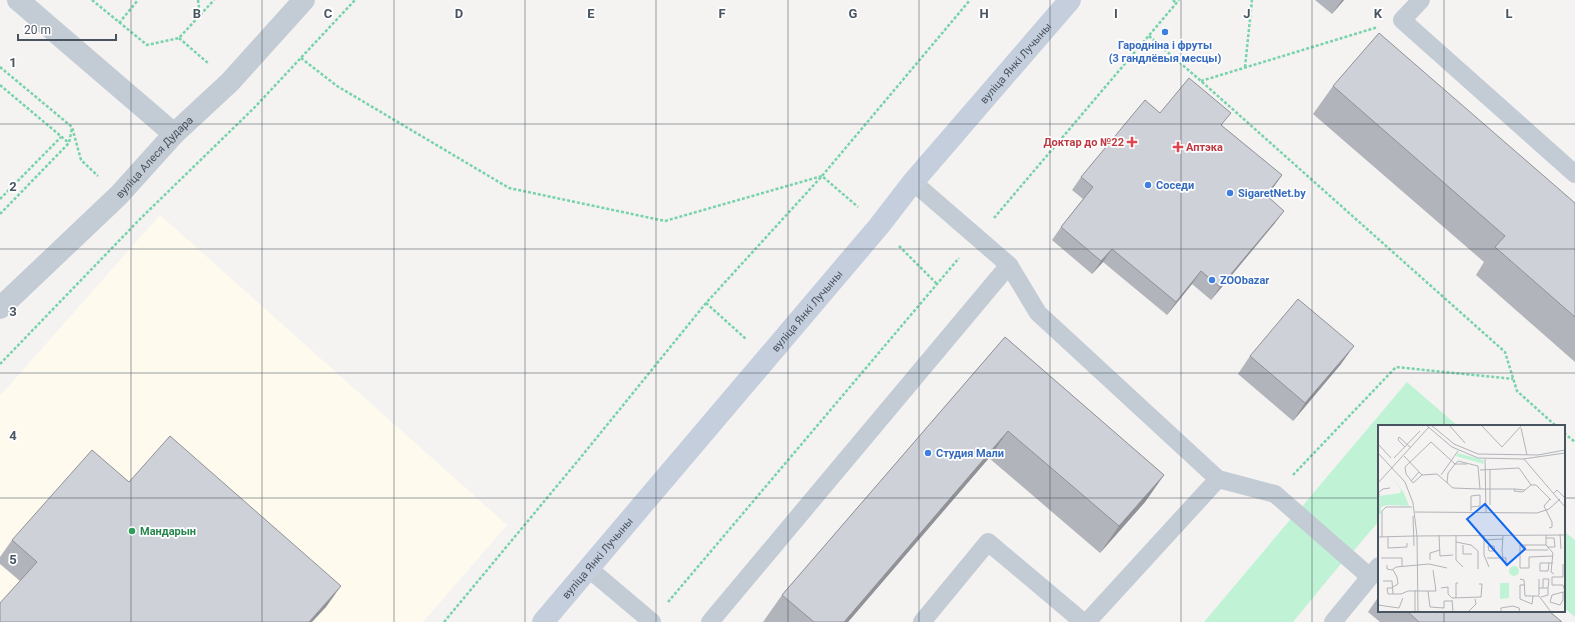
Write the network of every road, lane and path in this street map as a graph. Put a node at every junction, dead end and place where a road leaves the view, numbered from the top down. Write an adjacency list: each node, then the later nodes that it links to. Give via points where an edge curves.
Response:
1 (18, 0): 24 (street)
2 (92, 0): 17 (path)
3 (138, 0): 17 (path)
4 (198, 0): 15 (path)
5 (214, 0): 15 (path)
6 (304, 0): 24 (street, вуліца Алеся Дудара, via 230,82)
7 (355, 0): 19 (path)
8 (970, 0): 28 (path)
9 (1070, 0): 29 (main road, вуліца Янкі Лучыны)
10 (1173, 0): 14 (path)
11 (1179, 0): 14 (path)
12 (1252, 0): 21 (path)
13 (1421, 0): 16 (lane)
14 (1176, 3): 18 (path)
15 (200, 15): 17 (path, via 180,38 147,46)
16 (1402, 20): 21 (path); 27 (lane)
17 (119, 23)
18 (1149, 36): 22 (path); 32 (path)
19 (301, 58): 28 (path, via 337,86 509,188 665,221); 37 (path)
20 (0, 67): 26 (path, via 72,127)
21 (1245, 67): 22 (path)
22 (1201, 80): 38 (path, via 1505,352)
23 (0, 85): 25 (path)
24 (174, 134): 35 (street, вуліца Алеся Дудара, via 119,196)
25 (61, 137): 26 (path); 30 (path)
26 (69, 143): 31 (path)
27 (1575, 174)
28 (822, 176): 34 (path)
29 (913, 182): 32 (lane); 36 (main road, вуліца Янкі Лучыны, via 879,226)
30 (0, 199)
31 (0, 214)
32 (977, 237): 33 (lane); 48 (path)
33 (1009, 265): 42 (lane, via 1038,313); 49 (lane)
34 (706, 303): 36 (path); 46 (path)
35 (0, 308)
36 (766, 357): 44 (main road, вуліца Янкі Лучыны)
37 (0, 364)
38 (1513, 379): 39 (path, via 1517,391); 43 (path, via 1396,367)
39 (1555, 425)
40 (1565, 434): 41 (path)
41 (1575, 442)
42 (1218, 479): 43 (lane); 52 (lane)
43 (1275, 494): 45 (lane)
44 (588, 568): 47 (main road, вуліца Янкі Лучыны); 48 (lane)
45 (1375, 571): 53 (lane)
46 (444, 622)
47 (542, 622)
48 (651, 622)
49 (710, 622)
50 (922, 622): 51 (lane, via 988,542)
51 (1084, 622)
52 (1088, 622)
53 (1333, 622)

